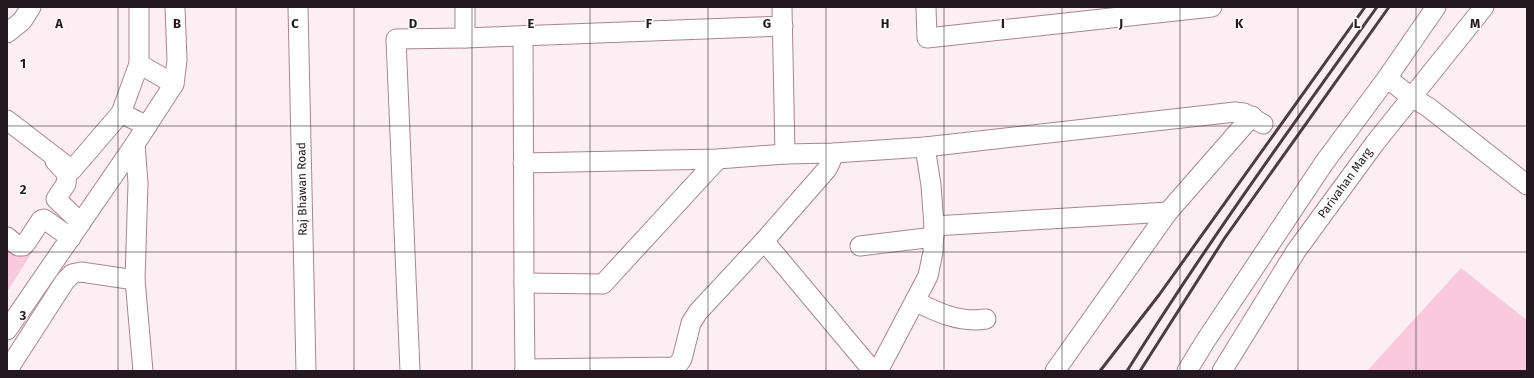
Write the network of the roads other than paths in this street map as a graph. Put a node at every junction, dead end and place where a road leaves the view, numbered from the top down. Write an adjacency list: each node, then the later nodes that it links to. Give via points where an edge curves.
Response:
1 (31, 7): 12 (street, via 22,22)
2 (139, 7): 15 (street)
3 (175, 7): 17 (street, via 177,60)
4 (298, 7): 44 (street, Raj Bhawan Road)
5 (465, 7): 14 (street)
6 (782, 7): 11 (street)
7 (926, 7): 8 (street, via 927,38)
8 (1212, 7)
9 (1436, 7): 16 (street)
10 (1484, 7): 18 (street, Parivahan Marg)
11 (783, 26): 13 (street); 26 (street)
12 (7, 33)
13 (523, 36): 14 (street); 28 (street)
14 (464, 38): 45 (street, via 396,39)
15 (138, 64): 17 (street); 19 (street)
16 (1387, 78): 18 (street); 49 (street, via 1324,163)
17 (174, 84): 22 (street)
18 (1411, 96): 29 (street, via 1428,106); 50 (street, Parivahan Marg, via 1296,251)
19 (121, 113): 20 (street, via 72,170); 22 (street)
20 (7, 120)
21 (7, 126): 31 (street, via 59,165 67,174 66,184 56,199)
22 (147, 126): 23 (street)
23 (135, 144): 31 (street); 36 (street, via 138,183)
24 (925, 147): 25 (street); 30 (street, via 1235,112 1244,113 1257,120); 32 (street, via 931,184)
25 (834, 153): 26 (street); 34 (street, via 826,169)
26 (785, 154): 27 (street)
27 (718, 159): 28 (street); 37 (street, via 603,284)
28 (523, 164): 37 (street)
29 (1527, 185)
30 (1168, 212): 32 (street); 48 (street)
31 (76, 230): 33 (street, via 44,219 23,246 18,246); 40 (street)
32 (934, 231): 35 (street); 38 (street, via 928,276)
33 (7, 237)
34 (764, 241): 41 (street, via 698,312 691,324 682,359 676,366); 46 (street)
35 (860, 246)
36 (135, 280): 42 (street, via 81,272 72,274); 43 (street)
37 (524, 283): 41 (street)
38 (914, 301): 39 (street, via 955,318); 47 (street)
39 (986, 319)
40 (7, 330)
41 (525, 370)
42 (7, 371)
43 (144, 371)
44 (306, 371)
45 (410, 371)
46 (873, 371)
47 (878, 371)
48 (1055, 371)
49 (1187, 371)
50 (1222, 371)

